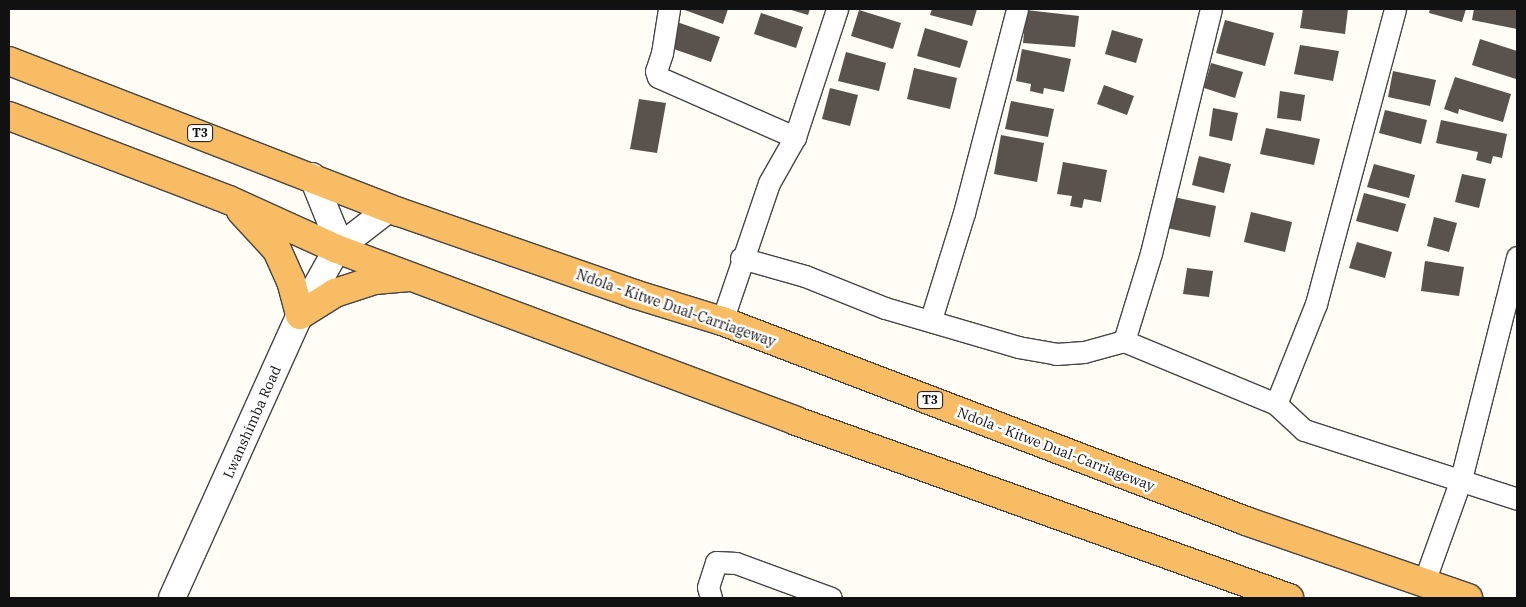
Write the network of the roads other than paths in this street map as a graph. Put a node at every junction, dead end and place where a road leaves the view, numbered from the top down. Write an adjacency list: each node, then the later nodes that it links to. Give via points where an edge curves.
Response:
1 (669, 9): 8 (street, via 656,71 658,77)
2 (836, 9): 8 (street)
3 (1017, 9): 17 (street, via 964,213)
4 (1211, 9): 19 (street, via 1151,253)
5 (1395, 9): 20 (street, via 1316,304)
6 (9, 61): 9 (highway, T3)
7 (9, 116): 10 (highway)
8 (795, 137): 14 (street, via 769,183)
9 (312, 176): 11 (highway, T3); 12 (street, via 333,228)
10 (229, 200): 12 (highway); 16 (highway, via 255,223 276,250 291,281)
11 (390, 208): 12 (street, Lwanshimba Road); 18 (highway, Ndola - Kitwe Dual-Carriageway / T3)
12 (337, 248): 15 (highway); 16 (street, Lwanshimba Road)
13 (1517, 256): 21 (street)
14 (741, 258): 17 (street, via 805,276 885,308); 18 (street)
15 (414, 277): 16 (highway, via 375,280 335,293); 27 (highway, via 796,421)
16 (300, 315): 24 (street, Lwanshimba Road)
17 (931, 319): 19 (street, via 1018,347 1056,354 1084,352)
18 (722, 321): 23 (highway, Ndola - Kitwe Dual-Carriageway / T3, via 1246,521)
19 (1124, 341): 20 (street)
20 (1276, 404): 21 (street, via 1304,430 1359,450)
21 (1461, 478): 22 (street); 23 (street)
22 (1517, 499)
23 (1424, 582): 28 (highway, Ndola - Kitwe Dual-Carriageway / T3)
24 (172, 598)
25 (711, 598): 26 (street, via 708,587 716,562 736,563)
26 (831, 598)
27 (1288, 598)
28 (1468, 598)

